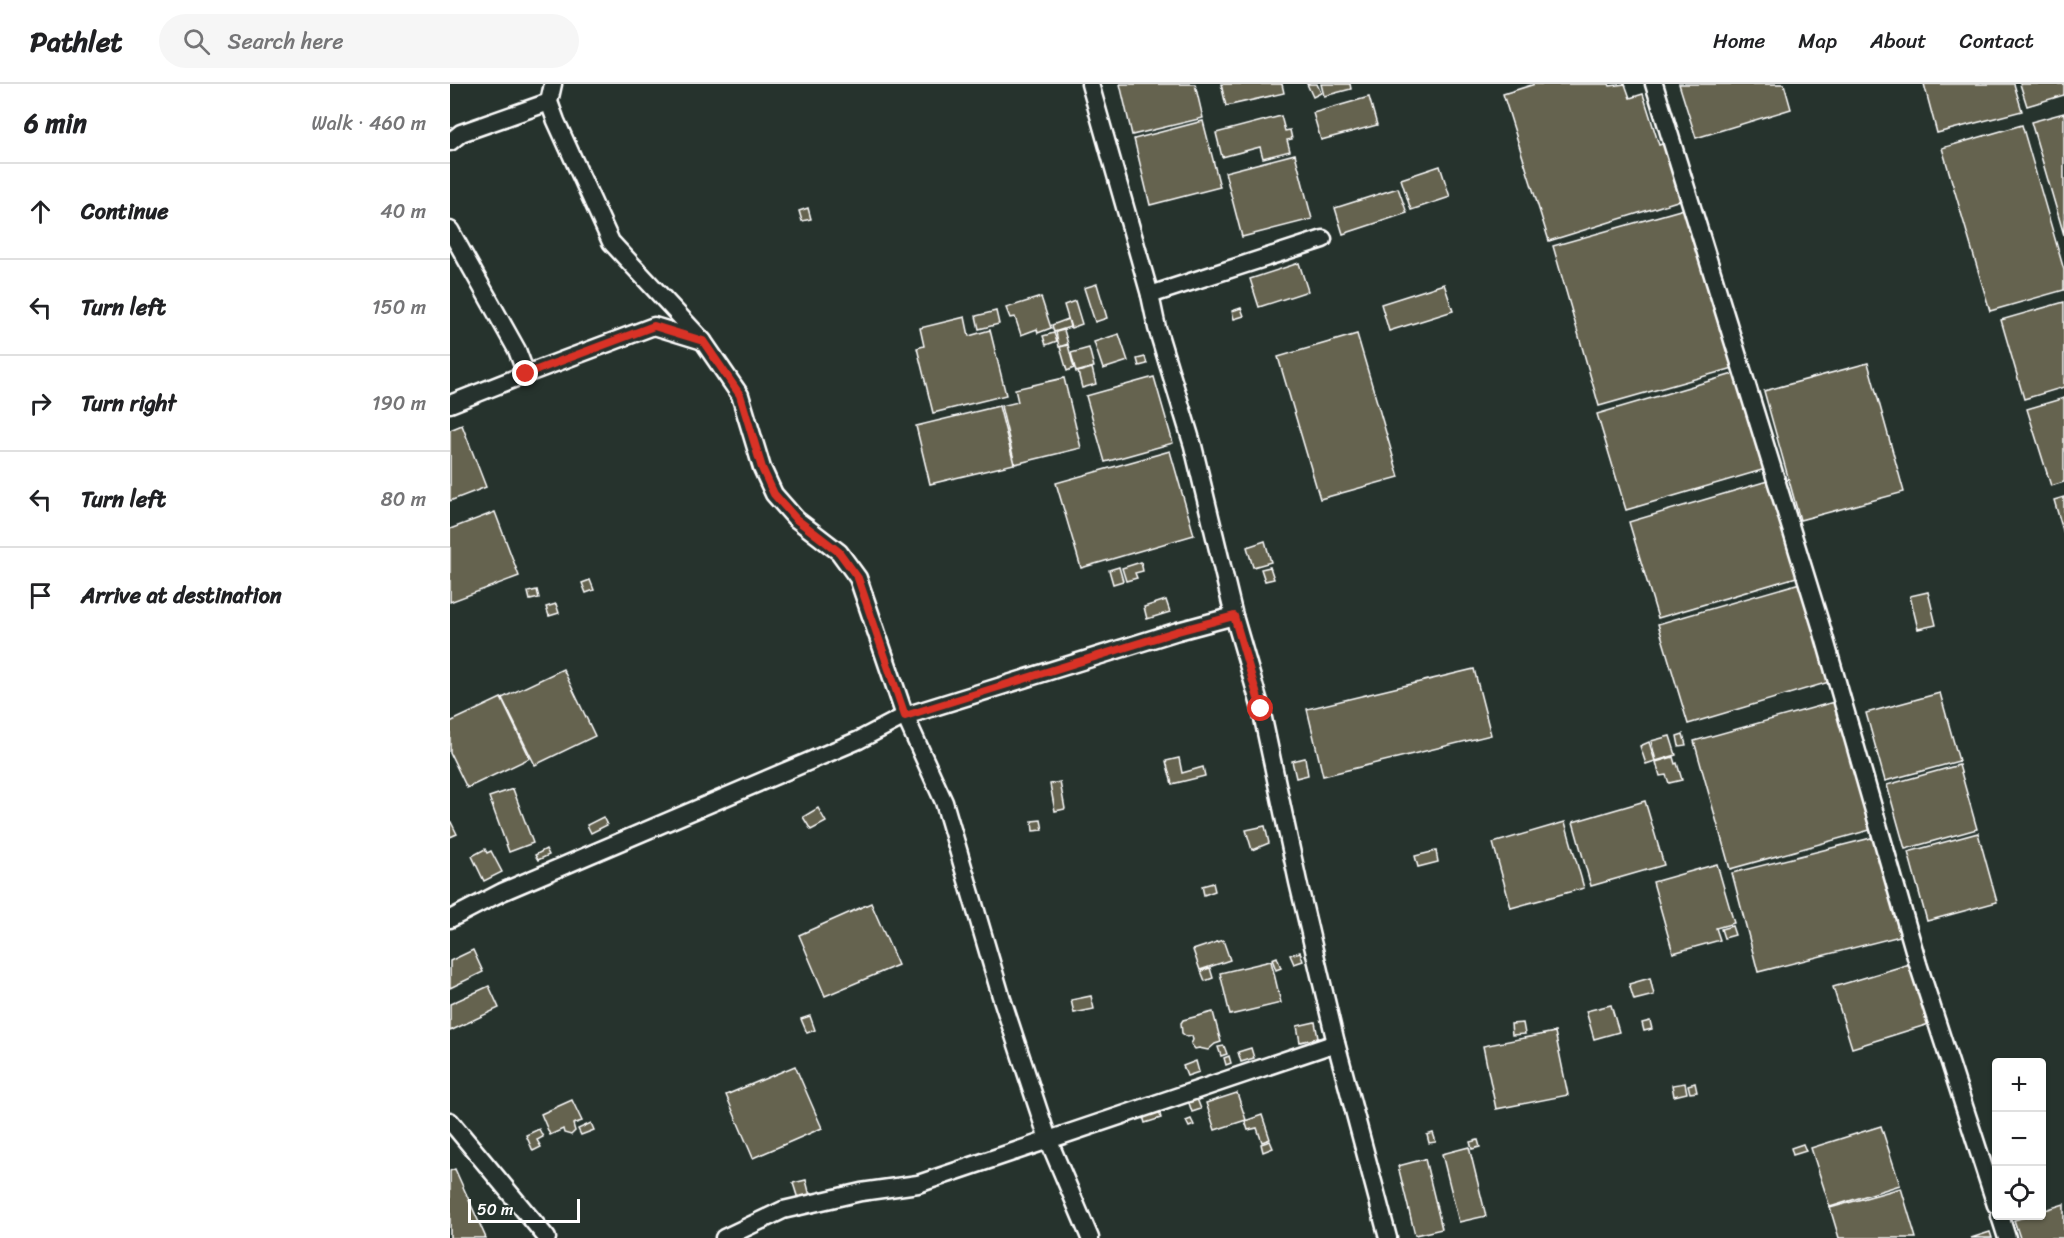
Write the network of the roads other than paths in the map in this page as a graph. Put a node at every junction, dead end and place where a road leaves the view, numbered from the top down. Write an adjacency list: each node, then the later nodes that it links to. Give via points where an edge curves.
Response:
1 (553, 84): 4 (street)
2 (1090, 84): 8 (street)
3 (1654, 84): 18 (street, via 1821,626 1918,964)
4 (549, 102): 5 (street, via 461,133); 9 (street, via 611,242)
5 (450, 142)
6 (450, 230): 10 (street, via 517,350)
7 (1323, 239): 8 (street)
8 (1150, 295): 12 (street, via 1193,446)
9 (703, 341): 10 (street, via 654,326); 13 (street, via 740,395 774,494 796,519 839,552 858,578)
10 (526, 374): 11 (street)
11 (450, 404)
12 (1234, 616): 13 (street); 15 (street, via 1261,709)
13 (905, 716): 14 (street, via 859,740 502,892); 17 (street, via 944,802)
14 (450, 919)
15 (1336, 1043): 17 (street); 23 (street)
16 (450, 1121): 20 (street)
17 (1048, 1139): 21 (street, via 918,1184 783,1210); 22 (street)
18 (1992, 1193)
19 (2002, 1220): 24 (street)
20 (547, 1238)
21 (724, 1238)
22 (1090, 1238)
23 (1388, 1238)
24 (2007, 1238)

